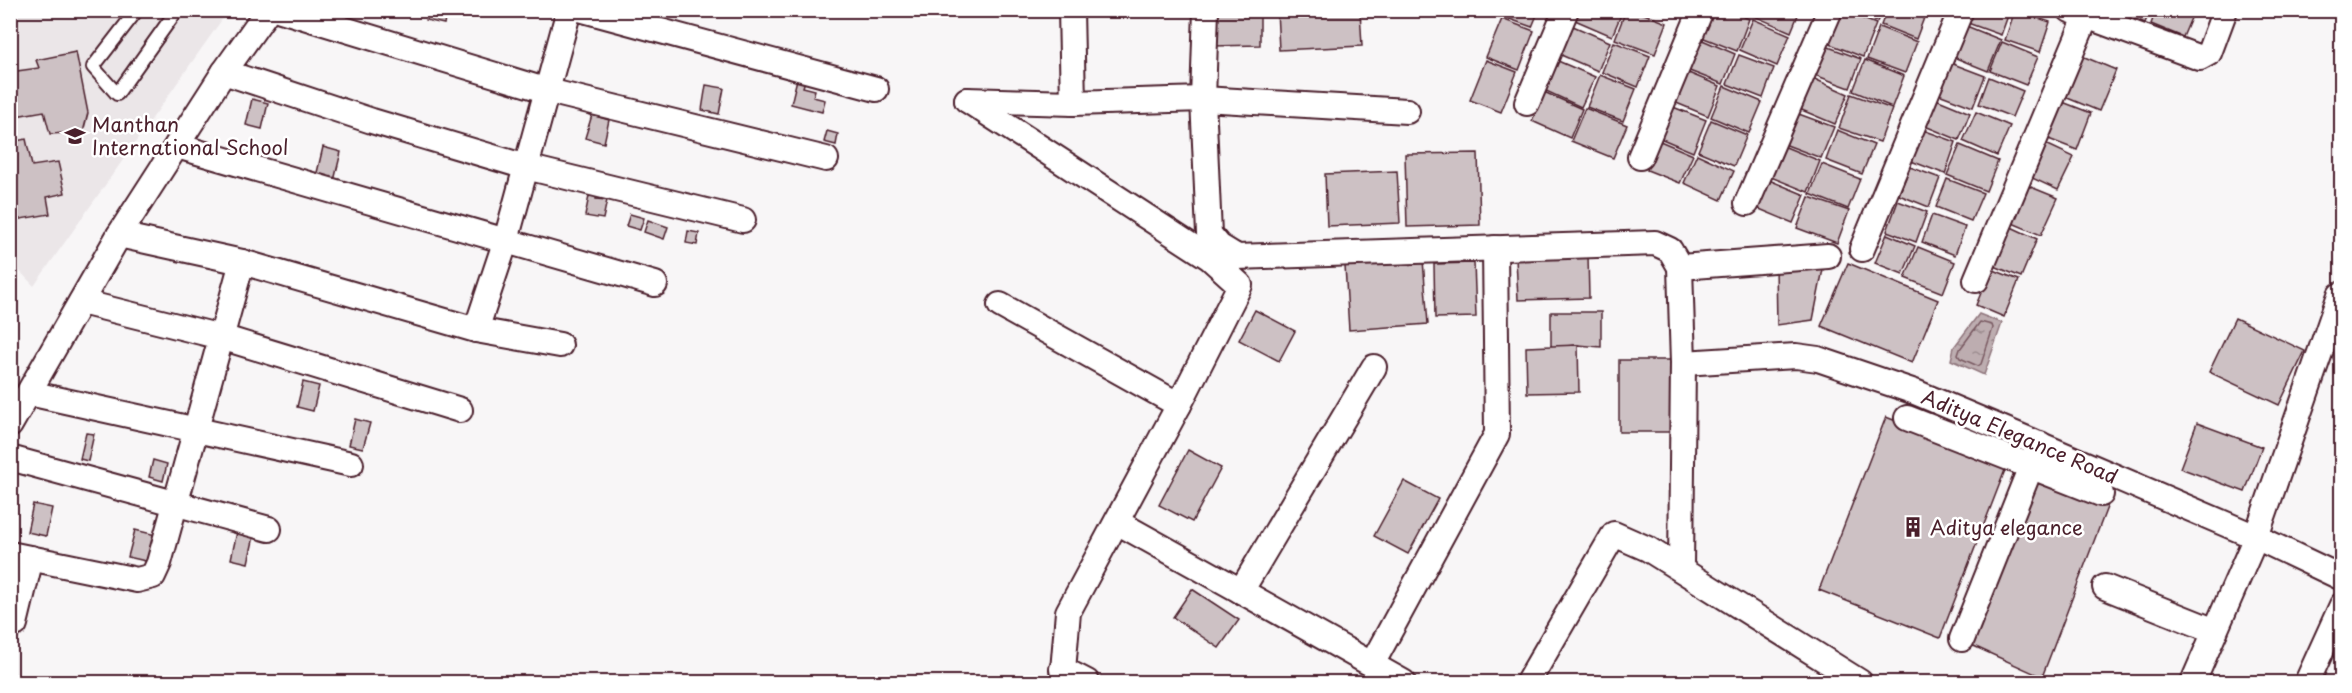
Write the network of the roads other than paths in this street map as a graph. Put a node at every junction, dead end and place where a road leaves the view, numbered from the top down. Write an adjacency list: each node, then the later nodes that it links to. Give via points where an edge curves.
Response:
1 (137, 10): 2 (lane, via 93,67 117,94)
2 (177, 10)
3 (267, 10): 15 (street)
4 (280, 10): 17 (street)
5 (569, 10): 17 (street)
6 (583, 10): 16 (street)
7 (1071, 10): 19 (street)
8 (1206, 10): 18 (street)
9 (1566, 10): 20 (street)
10 (1701, 10): 23 (street)
11 (1830, 10): 26 (street)
12 (1961, 10): 31 (street)
13 (2225, 10): 14 (street, via 2209,53 2200,58)
14 (2082, 13): 35 (street)
15 (224, 72): 22 (street); 25 (street)
16 (876, 89)
17 (548, 91): 24 (street); 25 (street)
18 (1203, 99): 19 (street); 21 (street); 30 (street, via 1209,234 1219,246 1237,256)
19 (1073, 103): 46 (street, via 967,100 1210,258 1240,285)
20 (1527, 103)
21 (1407, 111)
22 (177, 146): 28 (street); 29 (street)
23 (1640, 157)
24 (826, 159)
25 (526, 167): 27 (street); 29 (street)
26 (1747, 203)
27 (743, 220)
28 (119, 235): 33 (street); 38 (street)
29 (506, 240): 36 (street); 40 (street)
30 (1495, 248): 34 (street, via 1655,243 1670,250); 69 (street, via 1497,434)
31 (1862, 249)
32 (1828, 256): 34 (street)
33 (242, 262): 40 (street); 41 (street)
34 (1680, 267): 43 (street)
35 (1976, 280)
36 (655, 284)
37 (2341, 294): 59 (street)
38 (81, 302): 41 (street); 45 (street)
39 (1000, 304): 46 (street)
40 (476, 330): 42 (street)
41 (221, 337): 47 (street); 50 (street)
42 (560, 345)
43 (1683, 363): 51 (street, Aditya Elegance Road, via 1796,356 1818,359 1915,392); 61 (street)
44 (1374, 367): 64 (street)
45 (29, 393): 49 (street); 50 (street)
46 (1179, 405): 57 (street)
47 (460, 410)
48 (1907, 418): 54 (street)
49 (10, 426)
50 (196, 429): 53 (street); 56 (street)
51 (2034, 442): 54 (street); 59 (street, Aditya Elegance Road)
52 (10, 458): 56 (street)
53 (351, 464)
54 (2025, 464): 55 (street); 68 (street)
55 (2101, 494)
56 (176, 504): 58 (street); 60 (street, via 153,576 137,580)
57 (1117, 522): 64 (street); 70 (street, via 1068,612)
58 (269, 528)
59 (2256, 537): 62 (street, Aditya Elegance Road); 67 (street)
60 (21, 556): 66 (street, via 15,624)
61 (1681, 569): 73 (street, via 1614,534); 74 (street)
62 (2342, 578)
63 (2105, 586): 67 (street)
64 (1241, 591): 69 (street)
65 (2342, 605): 76 (street)
66 (10, 625)
67 (2215, 631): 75 (street)
68 (1962, 639)
69 (1372, 664): 72 (street)
70 (1062, 676): 71 (street)
71 (1087, 682)
72 (1403, 682)
73 (1531, 682)
74 (1860, 682)
75 (2193, 682)
76 (2307, 682)

